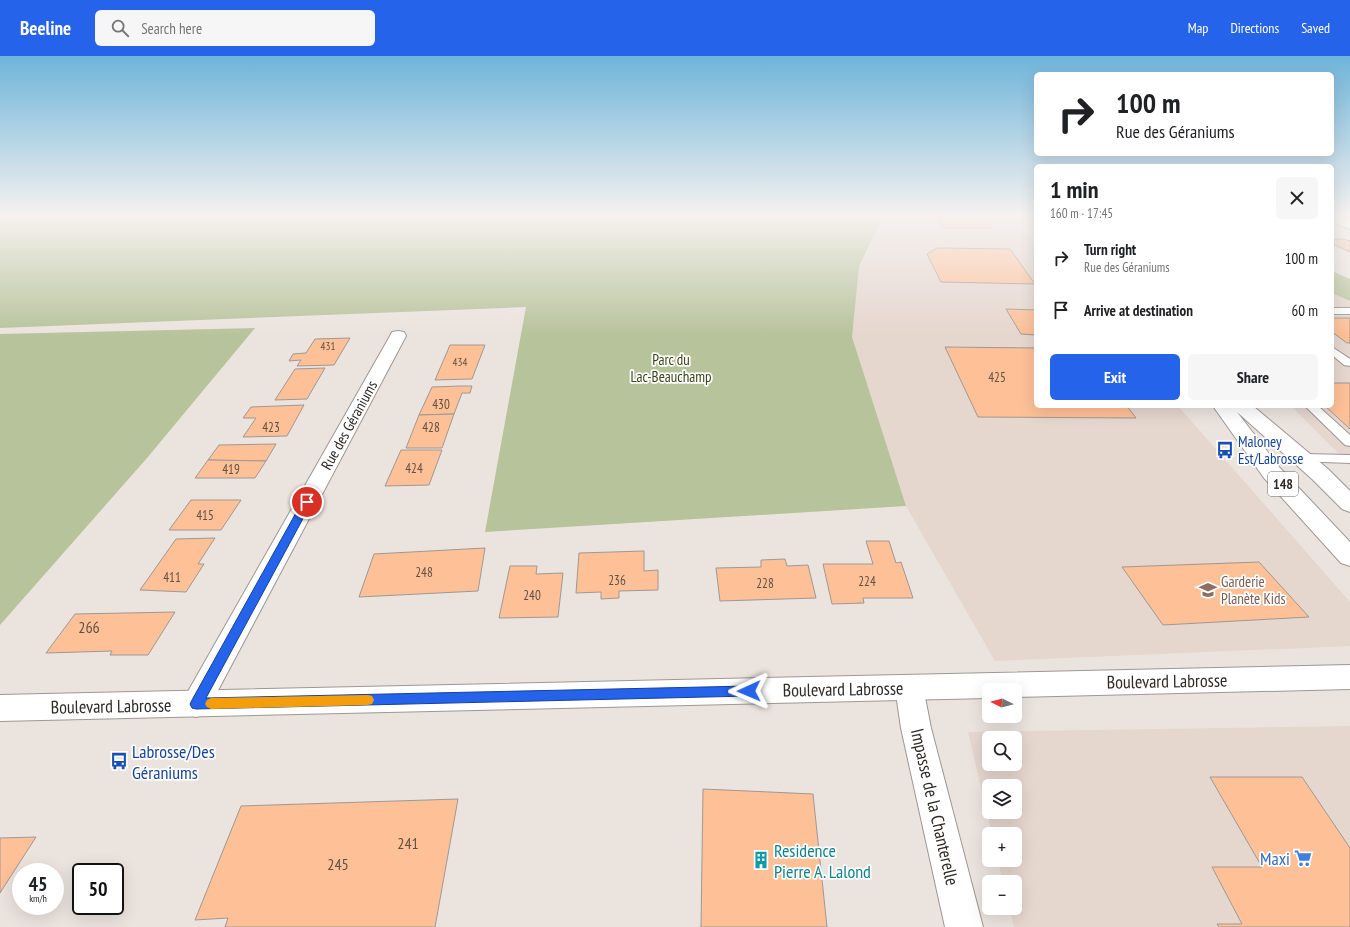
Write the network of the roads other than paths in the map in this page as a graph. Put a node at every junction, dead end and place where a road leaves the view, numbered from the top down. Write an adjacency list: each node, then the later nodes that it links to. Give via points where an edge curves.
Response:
1 (1334, 311): 2 (lane)
2 (1350, 311)
3 (398, 336): 16 (main road, Rue des Géraniums)
4 (1334, 352): 5 (lane)
5 (1348, 363)
6 (1224, 408): 13 (main road, 148, via 1272,472)
7 (1244, 408): 10 (main road, 148)
8 (1313, 408): 9 (lane)
9 (1350, 442)
10 (1302, 458): 11 (lane); 12 (main road, 148)
11 (1350, 459)
12 (1348, 500)
13 (1350, 557)
14 (1350, 677): 15 (main road, Boulevard Labrosse)
15 (909, 687): 16 (main road, Boulevard Labrosse); 18 (main road, Impasse de la Chanterelle, via 916,728)
16 (196, 704): 17 (main road, Boulevard Labrosse)
17 (0, 708)
18 (964, 927)

